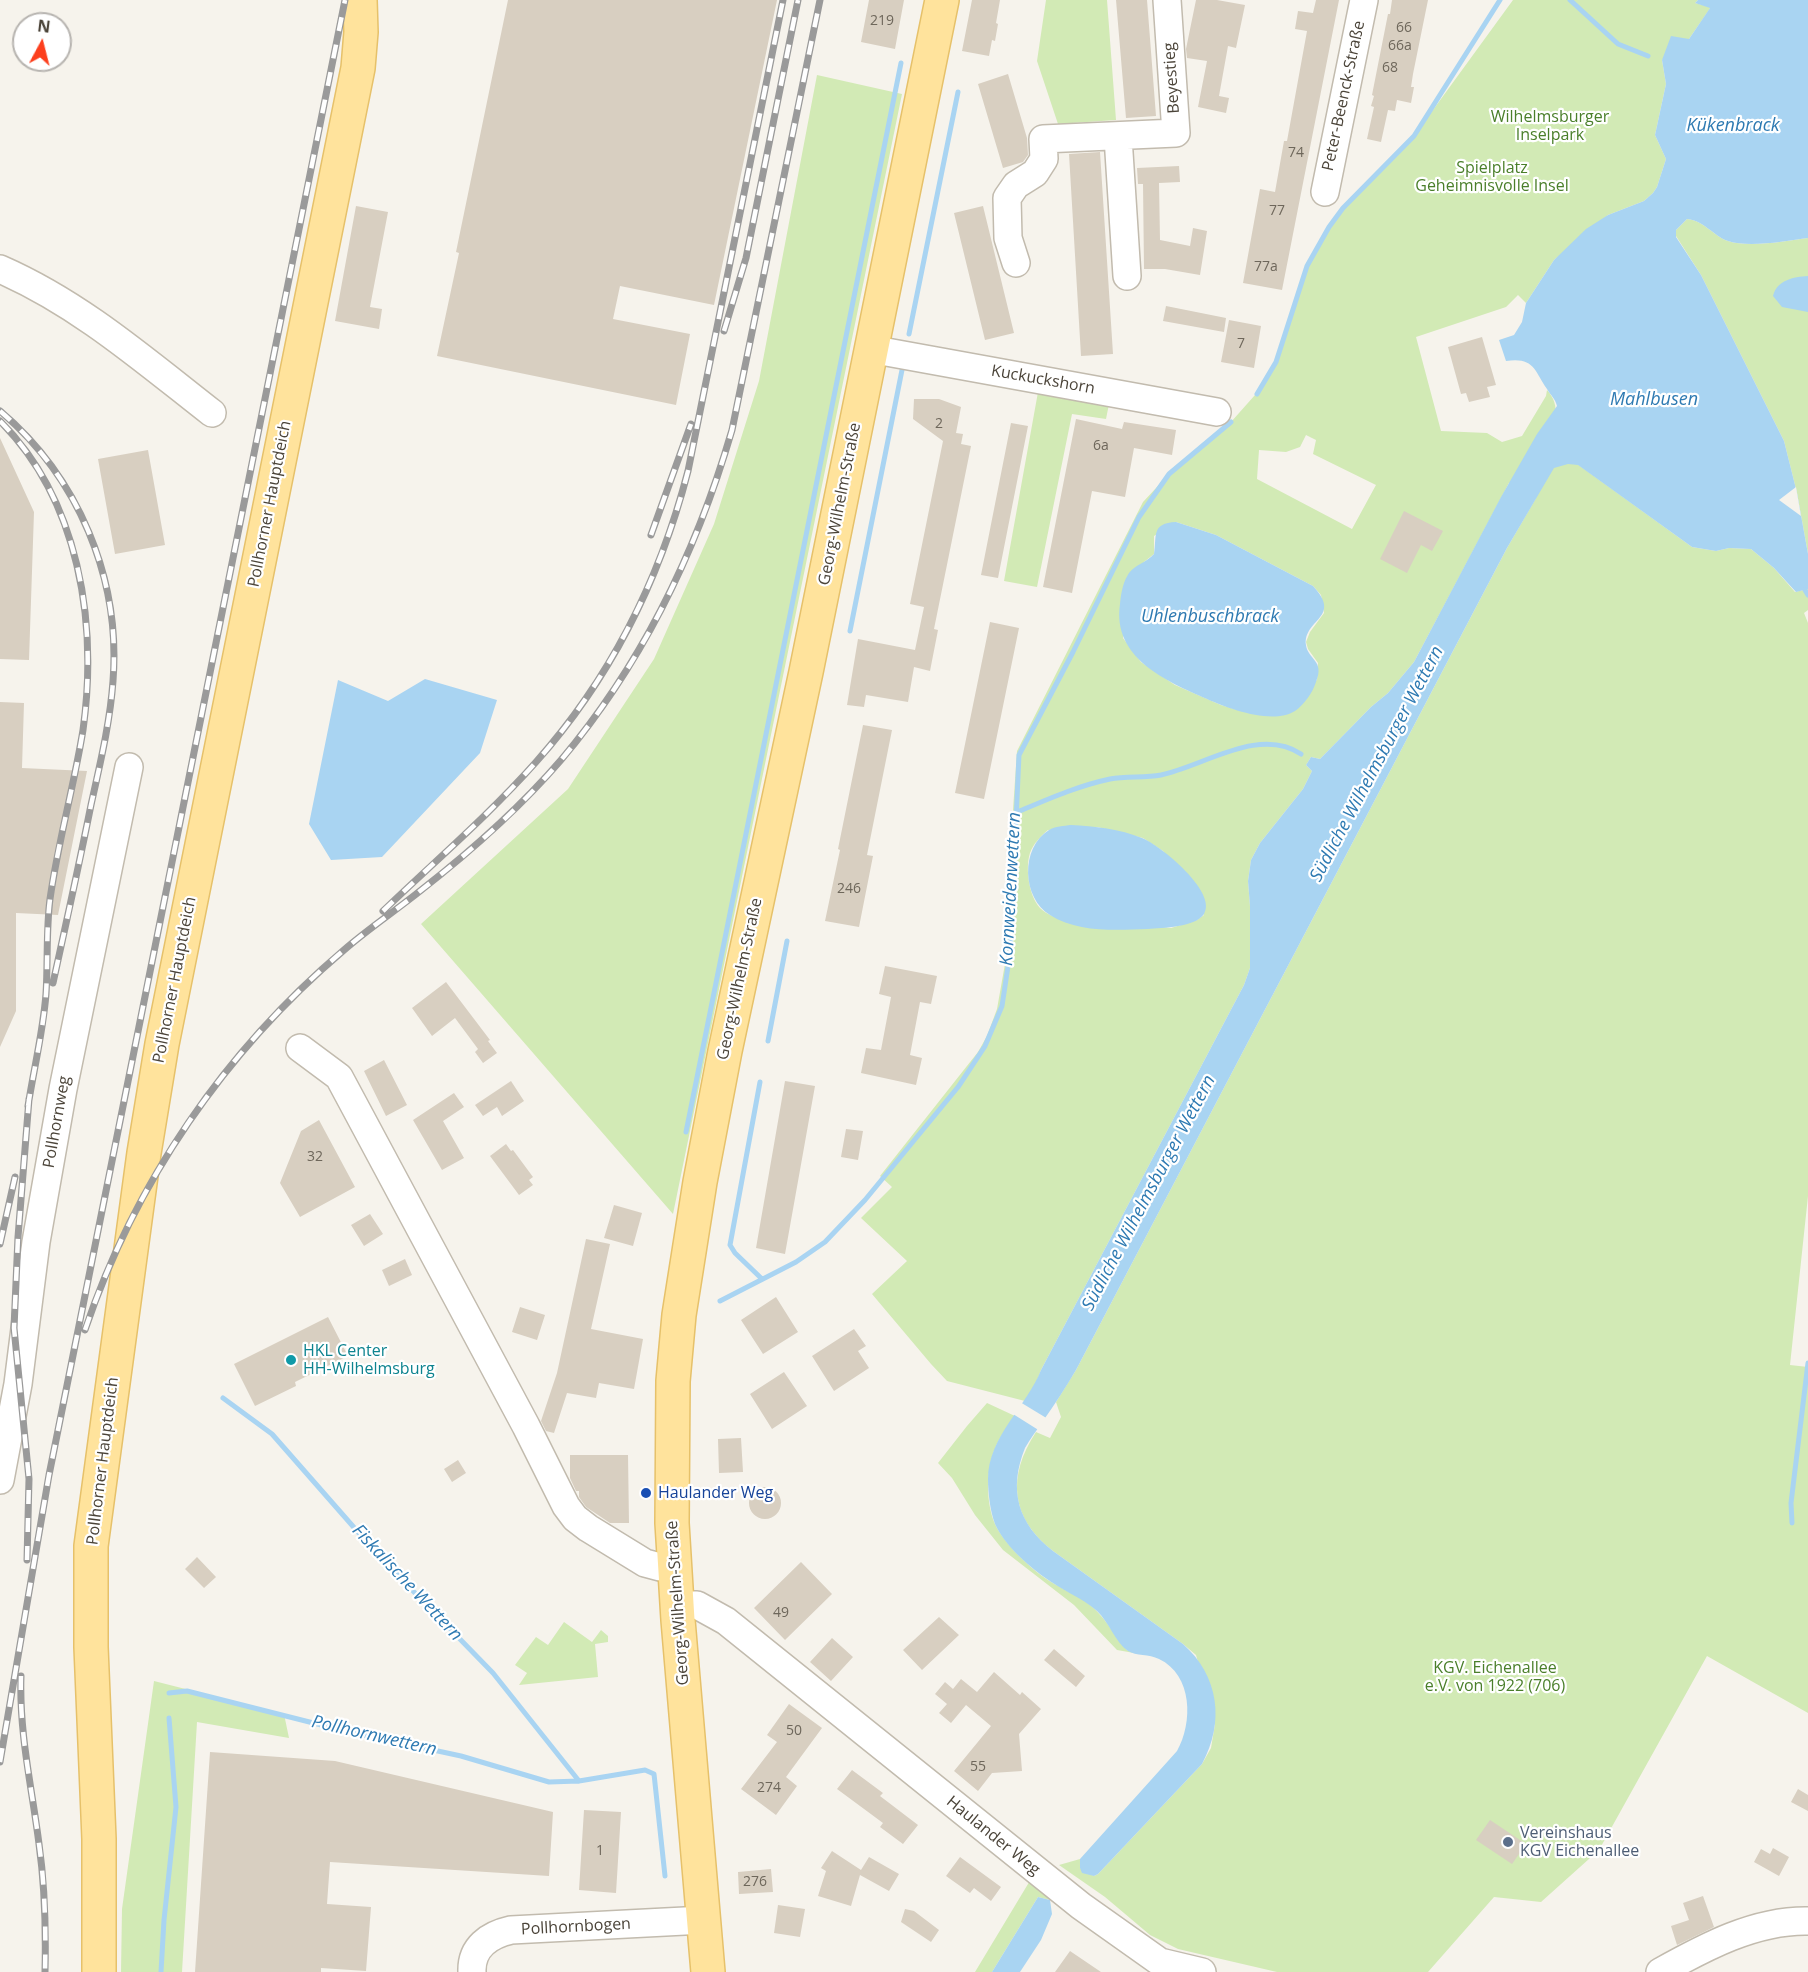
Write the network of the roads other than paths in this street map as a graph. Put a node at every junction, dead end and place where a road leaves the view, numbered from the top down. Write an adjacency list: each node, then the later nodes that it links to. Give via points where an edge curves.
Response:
1 (360, 0): 20 (main road, Pollhorner Hauptdeich, via 358,68 160,1055 94,1523 91,1647 99,1839)
2 (942, 0): 10 (main road, Georg-Wilhelm-Straße)
3 (1167, 0): 5 (street, Beyestieg, via 1176,134)
4 (1364, 0): 6 (street, Peter-Beenck-Straße)
5 (1118, 137): 7 (street, Beyestieg, via 1043,139 1044,159 1035,173 1016,185 1007,198 1008,238); 9 (street)
6 (1325, 192)
7 (1016, 263)
8 (0, 269): 12 (street, via 89,318)
9 (1127, 276)
10 (870, 349): 11 (street, Kuckuckshorn); 16 (main road, Georg-Wilhelm-Straße, via 696,1204 673,1381)
11 (1217, 412)
12 (212, 413)
13 (129, 767): 15 (street, Pollhornweg, via 63,1089)
14 (300, 1048): 16 (street, via 339,1077 566,1506 588,1528 645,1563)
15 (0, 1480)
16 (675, 1567): 17 (main road, Georg-Wilhelm-Straße)
17 (677, 1605): 18 (main road, Georg-Wilhelm-Straße); 23 (street, Haulander Weg, via 697,1605 726,1621 1055,1886 1160,1962)
18 (704, 1920): 21 (street, Pollhornbogen, via 511,1930 494,1935 481,1945 472,1958); 22 (main road, Georg-Wilhelm-Straße)
19 (1808, 1921): 24 (street, via 1756,1929 1719,1942)
20 (99, 1972)
21 (472, 1972)
22 (708, 1972)
23 (1202, 1972)
24 (1660, 1972)

